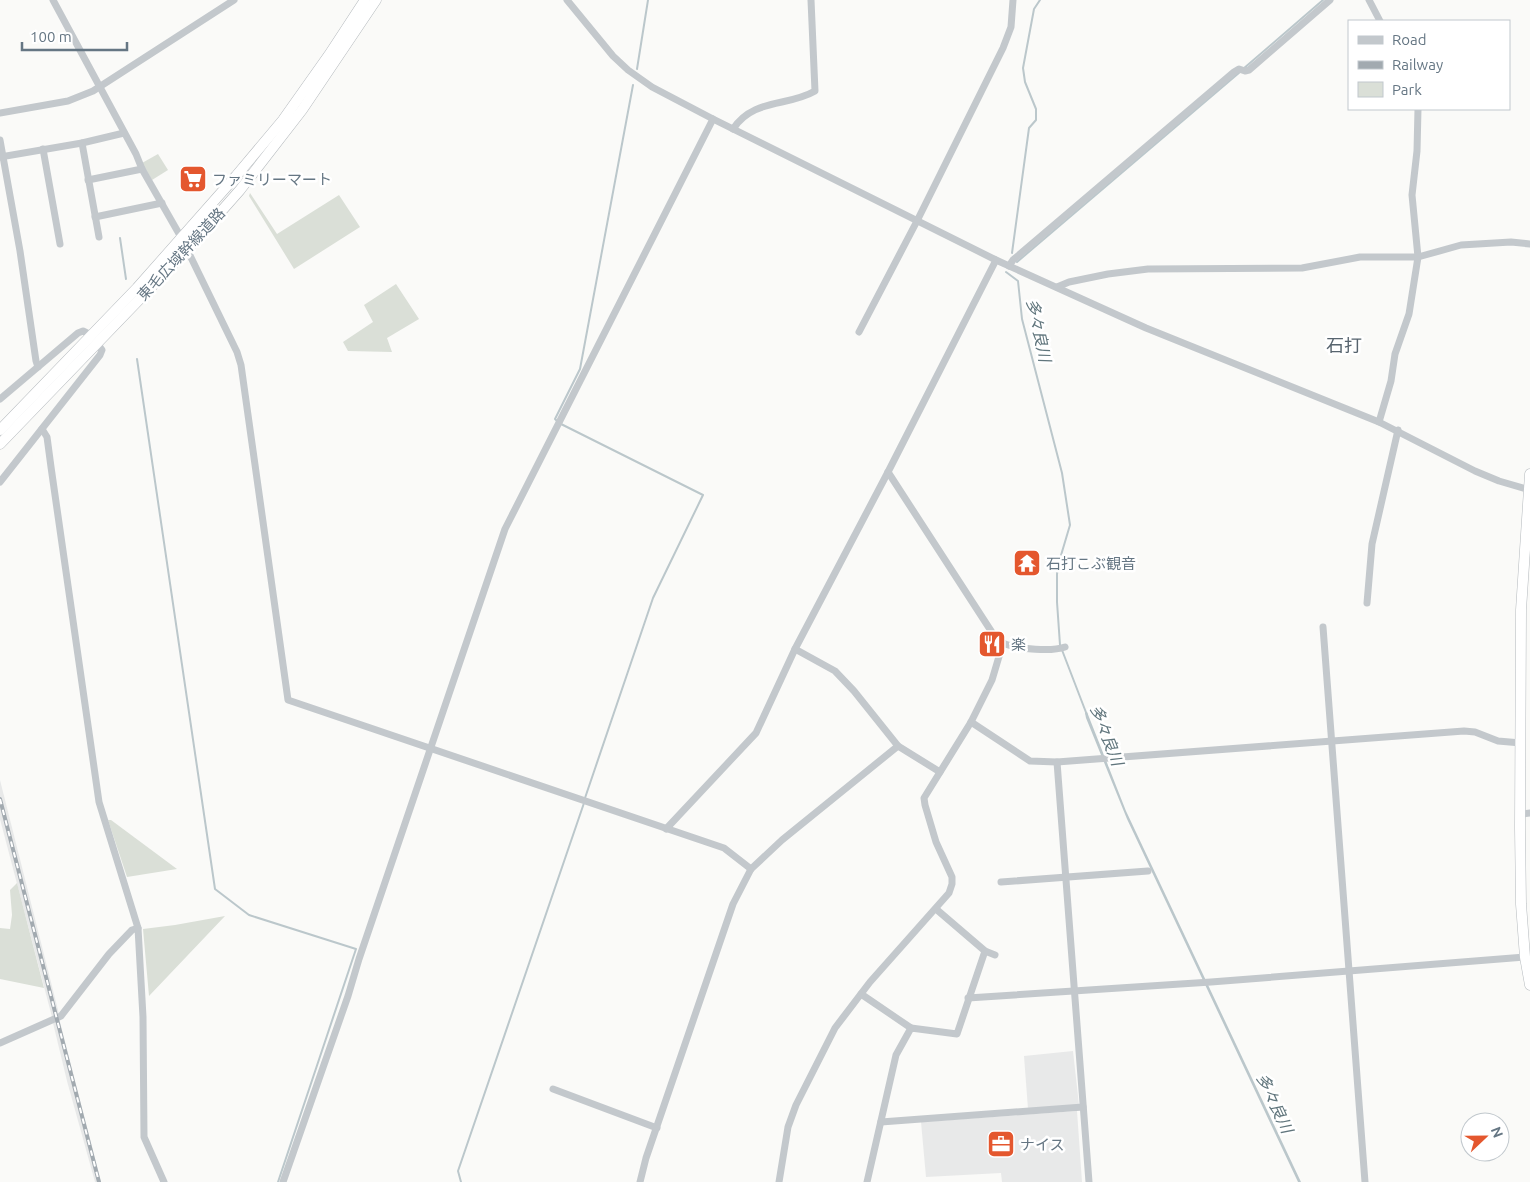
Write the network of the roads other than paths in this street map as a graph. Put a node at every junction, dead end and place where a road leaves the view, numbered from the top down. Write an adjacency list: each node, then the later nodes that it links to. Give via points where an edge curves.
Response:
1 (53, 0): 11 (street)
2 (234, 0): 11 (street)
3 (365, 0): 27 (highway, 東毛広域幹線道路, via 283,120)
4 (376, 0): 30 (highway, 東毛広域幹線道路, via 296,118 240,190)
5 (566, 0): 14 (street, via 628,70 652,87)
6 (811, 0): 15 (street, via 815,91 753,110)
7 (1013, 0): 25 (street, via 1011,27 1003,48)
8 (1330, 0): 33 (street, via 1250,70 1234,72)
9 (1369, 0): 10 (street)
10 (1379, 20)
11 (100, 87): 13 (street, via 68,101); 16 (street)
12 (1418, 110): 31 (street, via 1412,195)
13 (0, 113)
14 (713, 119): 15 (street); 58 (street, via 505,529)
15 (732, 129): 25 (street)
16 (124, 133): 18 (street); 21 (street)
17 (0, 140): 20 (street)
18 (82, 143): 19 (street); 22 (street)
19 (43, 149): 20 (street); 28 (street)
20 (1, 157): 37 (street)
21 (142, 169): 22 (street); 23 (street)
22 (88, 180): 24 (street)
23 (162, 202): 24 (street); 27 (street)
24 (95, 217): 26 (street)
25 (917, 221): 32 (street); 35 (street)
26 (99, 237)
27 (182, 239): 30 (street); 36 (highway, 東毛広域幹線道路)
28 (60, 244)
29 (1530, 244): 31 (street, via 1461,245)
30 (187, 250): 36 (highway, 東毛広域幹線道路); 58 (street, via 241,365 288,700)
31 (1418, 257): 34 (street, via 1360,257 1302,268 1148,269 1108,274); 39 (street, via 1409,314 1395,354)
32 (996, 260): 33 (street); 44 (street)
33 (1009, 266): 34 (street)
34 (1057, 287): 39 (street, via 1146,328)
35 (860, 332)
36 (94, 339): 37 (street, via 83,332 78,333); 40 (street, via 102,350 100,355); 41 (highway, 東毛広域幹線道路); 43 (highway, 東毛広域幹線道路)
37 (38, 367): 38 (street)
38 (0, 399)
39 (1379, 422): 42 (street)
40 (42, 429): 46 (street); 69 (street, via 47,437 99,802)
41 (0, 430)
42 (1398, 430): 47 (street, via 1475,471); 48 (street, via 1372,544)
43 (0, 444)
44 (888, 472): 50 (street, via 967,596 995,637); 52 (street)
45 (1530, 474): 47 (highway)
46 (0, 482)
47 (1529, 490): 53 (highway, via 1521,610)
48 (1367, 604)
49 (1323, 627): 55 (street)
50 (1003, 643): 51 (street, via 1058,650); 54 (street, via 992,680)
51 (1065, 646)
52 (795, 650): 57 (street, via 834,671); 62 (street, via 756,733)
53 (1526, 672): 56 (highway)
54 (971, 722): 59 (street, via 1030,761); 60 (street)
55 (1332, 742): 56 (street, via 1475,732 1498,741); 59 (street); 73 (street)
56 (1521, 743): 61 (highway)
57 (898, 746): 60 (street); 63 (street)
58 (430, 749): 62 (street); 85 (street)
59 (1057, 762): 65 (street)
60 (940, 772): 68 (street, via 924,798 952,884 950,893)
61 (1525, 813): 67 (highway)
62 (666, 829): 63 (street, via 724,848)
63 (751, 869): 83 (street, via 733,904)
64 (1148, 871): 65 (street)
65 (1066, 876): 66 (street); 75 (street)
66 (1001, 882)
67 (1526, 906): 72 (highway)
68 (936, 909): 70 (street); 76 (street)
69 (138, 928): 79 (street, via 132,930 109,954 61,1016); 84 (street, via 144,1137)
70 (985, 951): 71 (street); 77 (street)
71 (995, 955)
72 (1525, 956): 73 (street); 74 (highway)
73 (1349, 970): 75 (street); 90 (street)
74 (1530, 985)
75 (1074, 990): 77 (street); 81 (street)
76 (861, 994): 78 (street); 87 (street, via 835,1028 796,1104 788,1127)
77 (968, 998): 78 (street, via 957,1034)
78 (911, 1028): 82 (street, via 896,1055)
79 (0, 1043)
80 (553, 1089): 83 (street)
81 (1083, 1107): 82 (street); 89 (street)
82 (881, 1122): 88 (street)
83 (656, 1128): 86 (street)
84 (164, 1182)
85 (283, 1182)
86 (640, 1182)
87 (779, 1182)
88 (867, 1182)
89 (1089, 1182)
90 (1365, 1182)

